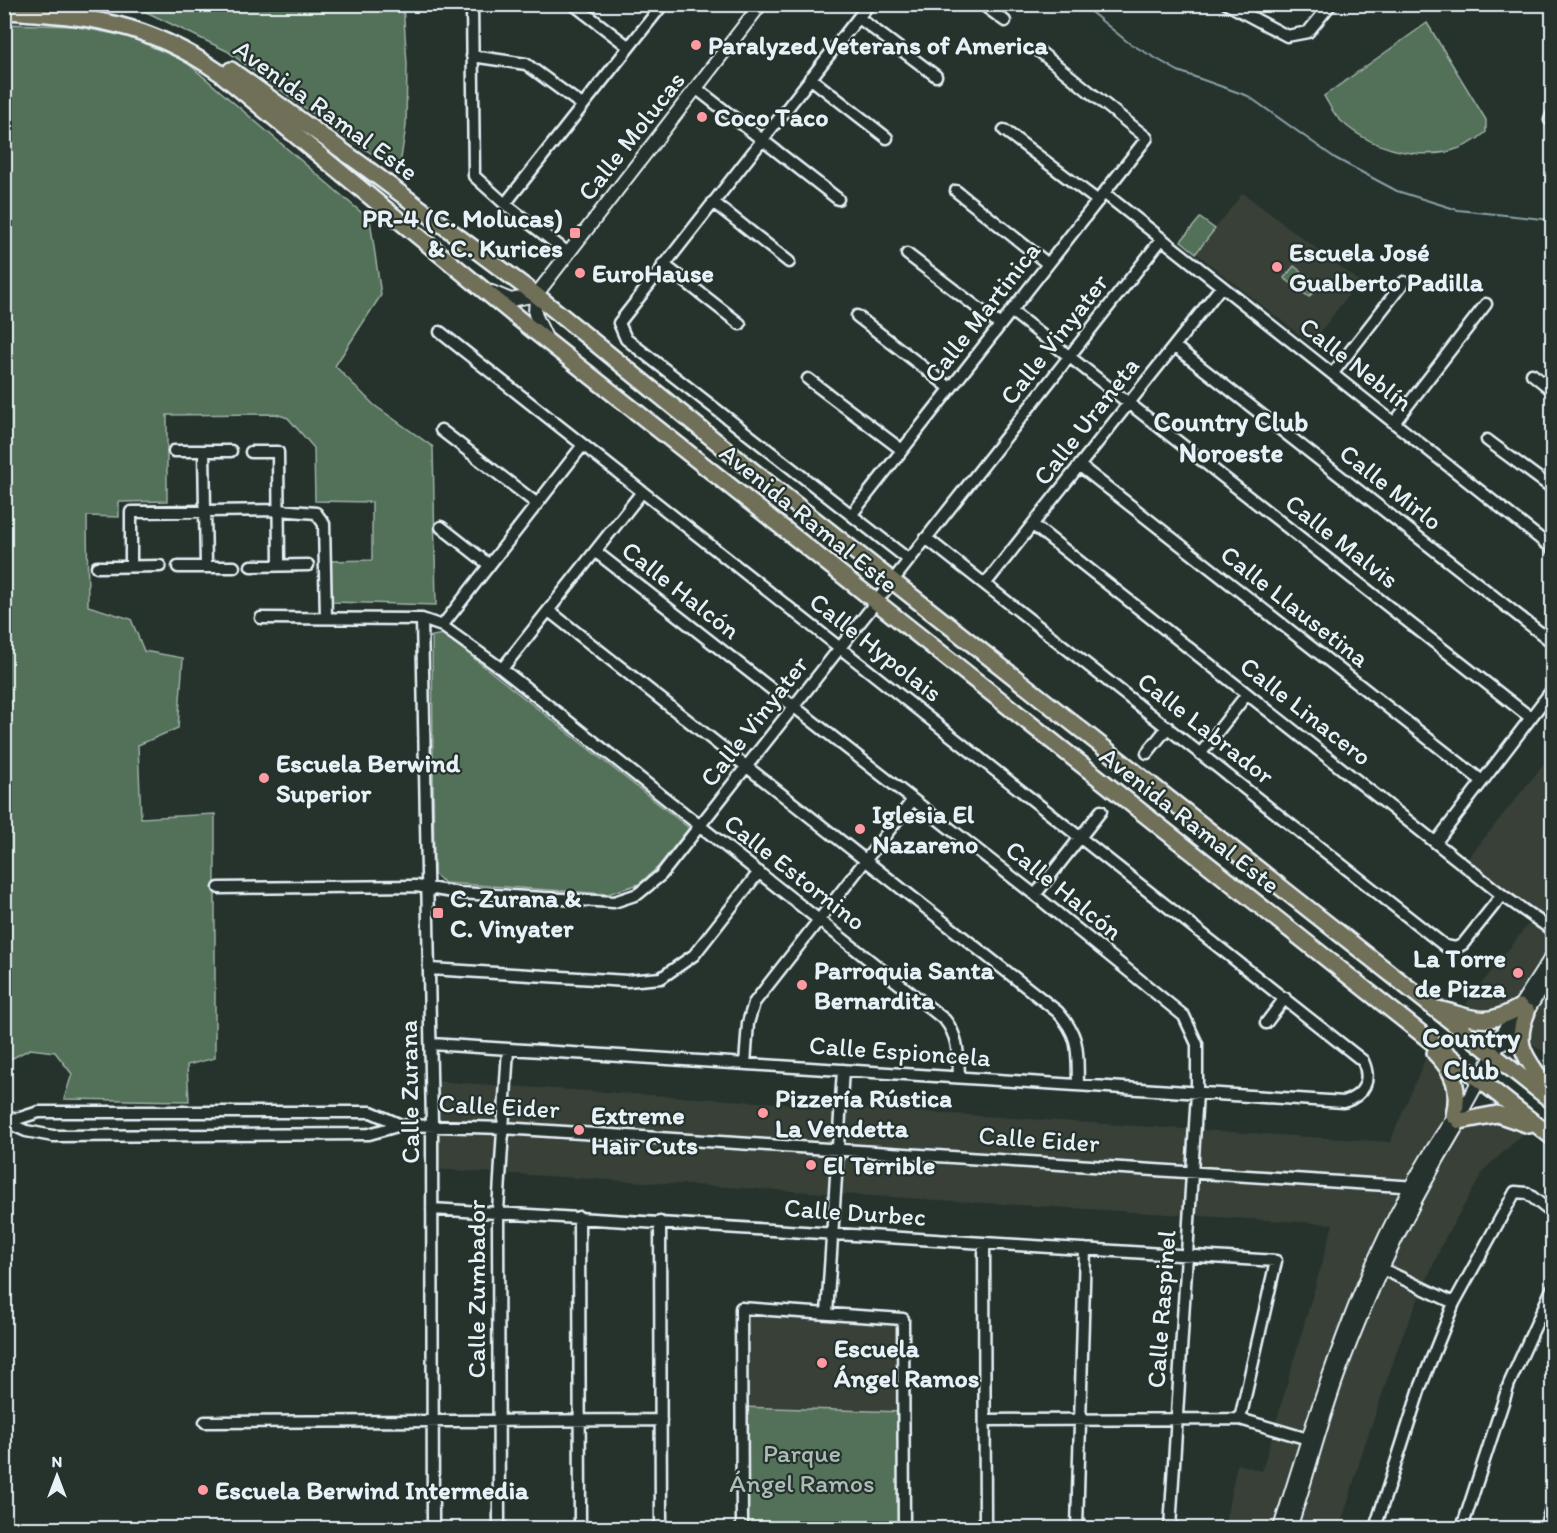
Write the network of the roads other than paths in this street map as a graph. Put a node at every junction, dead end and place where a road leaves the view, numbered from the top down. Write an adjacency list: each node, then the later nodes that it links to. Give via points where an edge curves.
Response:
1 (29, 4): 37 (main road, Avenida Ramal Este, via 85,8 130,17 195,46)
2 (472, 4): 15 (street)
3 (573, 4): 13 (street)
4 (663, 4): 13 (street)
5 (761, 4): 18 (street, Calle Molucas)
6 (869, 4): 11 (street)
7 (982, 4): 12 (street)
8 (1227, 4): 9 (street, via 1287,36 1308,33)
9 (1331, 4)
10 (4, 11): 34 (main road, Avenida Ramal Este, via 110,21 149,33 200,59)
11 (859, 18): 16 (street); 17 (street)
12 (1005, 21)
13 (629, 47): 19 (street)
14 (1040, 52): 24 (street, Calle Martinica, via 1147,138)
15 (472, 56): 19 (street, via 526,64); 27 (street, via 474,176)
16 (936, 76)
17 (810, 78): 21 (street); 22 (street)
18 (697, 89): 22 (street); 29 (street, Calle Molucas)
19 (582, 105): 27 (street)
20 (1004, 130): 24 (street, Calle Neblín)
21 (887, 138)
22 (761, 139): 25 (street); 26 (street)
23 (956, 192): 33 (street)
24 (1101, 197): 28 (street, Calle Neblín); 33 (street, Calle Martinica)
25 (838, 200)
26 (712, 202): 31 (street); 32 (street)
27 (505, 204): 29 (street)
28 (1161, 240): 36 (street, Calle Neblín); 46 (street, Calle Vinyater)
29 (568, 253): 37 (street, Calle Molucas)
30 (907, 254): 42 (street)
31 (789, 262)
32 (663, 264): 41 (street); 68 (street, via 619,323 626,339)
33 (1048, 264): 39 (street, Calle Martinica)
34 (473, 280): 37 (street, via 511,300); 44 (main road, Avenida Ramal Este)
35 (1404, 282): 47 (street)
36 (1221, 287): 45 (street, Calle Uraneta); 47 (street, Calle Neblín)
37 (536, 296): 44 (street, via 535,314); 85 (main road, Avenida Ramal Este)
38 (1486, 304): 53 (street)
39 (1011, 311): 42 (street, Calle Martinica); 46 (street, Calle Malvis)
40 (857, 316): 50 (street)
41 (740, 324)
42 (1000, 325): 50 (street, Calle Martinica)
43 (440, 332): 56 (street, Calle Hypolais)
44 (551, 345): 87 (main road, Avenida Ramal Este)
45 (1174, 346): 52 (street, Calle Uraneta); 93 (street, Calle Mirlo)
46 (1069, 357): 52 (street, Calle Malvis); 71 (street, Calle Vinyater)
47 (1333, 373): 53 (street, Calle Neblín)
48 (1532, 374): 51 (street)
49 (808, 379): 57 (street)
50 (951, 388): 57 (street, Calle Martinica)
51 (1552, 390)
52 (1129, 403): 62 (street, Calle Uraneta); 99 (street, Calle Malvis)
53 (1394, 423): 72 (street, Calle Neblín)
54 (441, 430): 65 (street)
55 (1487, 440): 63 (street)
56 (583, 445): 64 (street, Calle Hypolais); 65 (street)
57 (902, 450): 68 (street, Calle Martinica)
58 (174, 451): 60 (street)
59 (231, 451): 60 (street)
60 (204, 452): 67 (street)
61 (251, 452): 66 (street, via 278,452)
62 (1080, 465): 69 (street, Calle Uraneta); 104 (street, Calle Llausetina)
63 (1552, 488)
64 (642, 492): 73 (street); 94 (street, Calle Hypolais)
65 (536, 504): 75 (street)
66 (279, 510): 67 (street); 76 (street); 89 (street, via 316,513 324,524)
67 (205, 511): 81 (street, via 132,512); 83 (street)
68 (852, 514): 74 (street)
69 (1033, 525): 86 (street, Calle Uraneta); 97 (street, Calle Linacero)
70 (441, 527): 75 (street)
71 (926, 538): 74 (street, Calle Vinyater); 86 (street, Calle Labrador)
72 (1552, 548)
73 (596, 552): 88 (street); 98 (street, Calle Halcón)
74 (909, 560): 85 (street, Calle Vinyater)
75 (488, 564): 92 (street)
76 (279, 565): 78 (street); 79 (street)
77 (160, 566): 81 (street)
78 (251, 566)
79 (308, 566)
80 (97, 567): 81 (street)
81 (131, 567)
82 (178, 567): 83 (street)
83 (206, 567): 84 (street)
84 (234, 567)
85 (893, 580): 87 (street, Calle Vinyater); 122 (main road, Avenida Ramal Este)
86 (986, 583): 100 (street, Calle Labrador)
87 (876, 602): 94 (street, Calle Vinyater); 125 (main road, Avenida Ramal Este)
88 (549, 611): 95 (street); 103 (street)
89 (326, 617): 90 (street, Calle Estornino); 91 (street, Calle Estornino)
90 (261, 618)
91 (422, 619): 92 (street, Calle Estornino); 113 (street, Calle Zurana)
92 (442, 626): 95 (street, Calle Estornino)
93 (1552, 642)
94 (840, 647): 98 (street, Calle Vinyater); 108 (street, Calle Hypolais)
95 (502, 669): 107 (street, Calle Estornino)
96 (1552, 690): 99 (street)
97 (1247, 694): 102 (street); 109 (street, Calle Linacero)
98 (793, 707): 103 (street, Calle Vinyater); 105 (street, Calle Halcón)
99 (1531, 718): 104 (street)
100 (1168, 727): 101 (street); 102 (street, Calle Labrador)
101 (1147, 753)
102 (1201, 753): 115 (street, Calle Labrador, via 1445,946 1459,946)
103 (747, 766): 107 (street, Calle Vinyater); 110 (street)
104 (1482, 781): 109 (street)
105 (912, 801): 110 (street); 114 (street, Calle Halcón)
106 (1101, 811): 108 (street)
107 (699, 826): 111 (street, Calle Estornino); 113 (street, Calle Vinyater, via 661,875 638,894 614,902)
108 (1081, 837): 114 (street); 121 (street, Calle Hypolais)
109 (1436, 842): 115 (street, Calle Linacero)
110 (865, 860): 116 (street); 133 (street, via 1058,1012 1071,1027 1076,1042)
111 (759, 872): 116 (street, Calle Estornino); 119 (street, via 694,955 661,978 627,981)
112 (219, 888): 113 (street, Calle Vinyater, via 416,886)
113 (429, 890): 119 (street, Calle Zurana)
114 (1035, 895): 135 (street, Calle Halcón, via 1184,1016 1197,1044)
115 (1502, 895): 117 (street, Calle Linacero)
116 (818, 920): 129 (street, via 754,1003 748,1023); 131 (street, Calle Estornino, via 945,1020 958,1048)
117 (1552, 930)
118 (1552, 956): 123 (street)
119 (430, 969): 126 (street, Calle Zurana)
120 (1552, 972): 123 (street)
121 (1285, 998): 124 (street); 134 (street, Calle Hypolais, via 1363,1061 1368,1080)
122 (1433, 1008): 123 (main road, via 1488,1020); 128 (main road, Avenida Ramal Este)
123 (1524, 1010): 128 (street, via 1509,1040); 136 (main road, via 1522,1049)
124 (1266, 1023)
125 (1410, 1024): 132 (main road, Avenida Ramal Este); 137 (main road, via 1455,1078)
126 (431, 1044): 127 (street, Calle Espioncela); 139 (street, Calle Zurana)
127 (508, 1049): 129 (street, Calle Espioncela); 141 (street, Calle Zumbador)
128 (1495, 1051): 132 (street); 136 (main road, Avenida Ramal Este)
129 (745, 1064): 130 (street, Calle Espioncela)
130 (843, 1071): 131 (street, Calle Espioncela); 143 (street)
131 (959, 1077): 133 (street, Calle Espioncela)
132 (1479, 1079): 137 (street); 142 (main road, Avenida Ramal Este)
133 (1078, 1085): 135 (street, Calle Espioncela)
134 (1362, 1091): 135 (street, Calle Espioncela, via 1344,1102)
135 (1197, 1093): 144 (street, Calle Raspinel)
136 (1552, 1101)
137 (1458, 1117): 142 (main road, via 1497,1114); 145 (street)
138 (4, 1120): 140 (street, Calle Eider, via 39,1112 371,1112); 140 (street, Calle Eider, via 26,1131 53,1136 369,1134)
139 (432, 1124): 140 (street, Calle Eider); 141 (street, Calle Eider); 146 (street, Calle Zurana)
140 (401, 1125)
141 (503, 1128): 143 (street, Calle Eider); 147 (street, Calle Zumbador)
142 (1548, 1134)
143 (838, 1149): 144 (street, Calle Eider); 151 (street)
144 (1192, 1172): 145 (street, Calle Eider); 154 (street, Calle Raspinel)
145 (1416, 1186): 155 (street)
146 (432, 1209): 147 (street, Calle Durbec); 165 (street, Calle Zurana)
147 (498, 1211): 149 (street, Calle Durbec); 166 (street, Calle Zumbador)
148 (1552, 1213): 157 (street, via 1527,1193 1515,1192)
149 (579, 1217): 150 (street, Calle Durbec); 162 (street)
150 (660, 1222): 151 (street, Calle Durbec); 163 (street)
151 (833, 1233): 152 (street, Calle Durbec); 158 (street)
152 (984, 1243): 153 (street, Calle Durbec); 164 (street)
153 (1085, 1249): 154 (street, Calle Durbec); 159 (street)
154 (1187, 1255): 160 (street, Calle Raspinel); 161 (street, Calle Durbec, via 1276,1261)
155 (1377, 1266): 157 (street); 168 (street, via 1338,1350); 180 (street)
156 (1552, 1289): 182 (street, via 1509,1384)
157 (1454, 1304): 181 (street, via 1420,1388)
158 (827, 1314): 174 (street, via 741,1308); 175 (street, via 903,1319)
159 (1081, 1419): 160 (street); 164 (street); 177 (street)
160 (1176, 1419): 161 (street); 178 (street, Calle Raspinel)
161 (1240, 1419): 168 (street)
162 (580, 1420): 163 (street); 166 (street); 172 (street)
163 (661, 1420): 173 (street)
164 (985, 1420): 176 (street)
165 (433, 1421): 166 (street); 167 (street); 170 (street, Calle Zurana)
166 (498, 1421): 171 (street, Calle Zumbador)
167 (205, 1422)
168 (1308, 1439): 179 (street)
169 (1552, 1506): 183 (street)
170 (434, 1528)
171 (499, 1528)
172 (580, 1528)
173 (661, 1528)
174 (742, 1528)
175 (904, 1528)
176 (985, 1528)
177 (1077, 1528)
178 (1170, 1528)
179 (1280, 1528)
180 (1290, 1528)
181 (1375, 1528)
182 (1462, 1528)
183 (1545, 1528)

